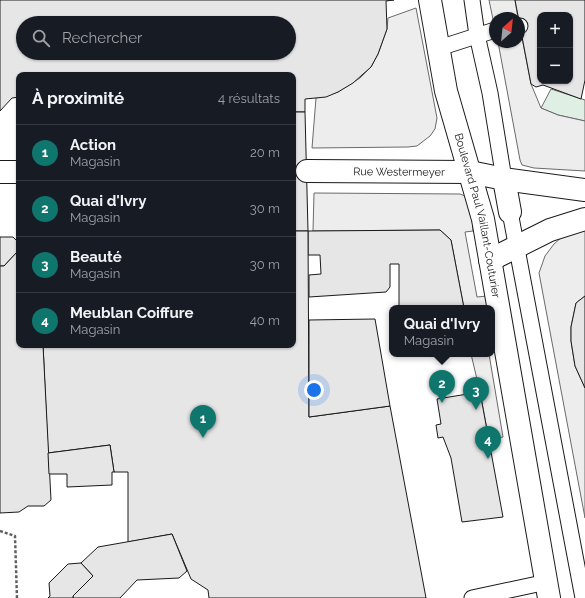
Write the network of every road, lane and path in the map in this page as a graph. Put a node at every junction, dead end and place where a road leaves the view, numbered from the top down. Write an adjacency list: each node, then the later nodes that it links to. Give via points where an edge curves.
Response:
1 (430, 0): 5 (main road, Boulevard Paul Vaillant-Couturier)
2 (472, 0): 4 (lane)
3 (489, 32): 4 (lane)
4 (477, 35): 5 (lane); 10 (lane, via 490,93)
5 (439, 48): 9 (main road, Boulevard Paul Vaillant-Couturier, via 446,91)
6 (307, 171): 9 (main road, Rue Westermeyer)
7 (0, 172): 8 (main road)
8 (16, 172)
9 (470, 172): 10 (main road, Rue Westermeyer); 15 (main road, Boulevard Paul Vaillant-Couturier, via 483,219)
10 (504, 179): 11 (main road, Rue Westermeyer); 12 (main road)
11 (585, 190)
12 (510, 212): 14 (lane)
13 (585, 219): 14 (main road, via 550,230)
14 (517, 247): 15 (main road); 23 (lane)
15 (490, 260): 16 (main road, Boulevard Paul Vaillant-Couturier)
16 (495, 305)
17 (495, 306): 18 (main road, Boulevard Paul Vaillant-Couturier)
18 (498, 334): 20 (main road, Boulevard Paul Vaillant-Couturier)
19 (0, 531): 21 (path, via 15,536)
20 (548, 590): 22 (lane)
21 (17, 598)
22 (472, 598)
23 (583, 598)

